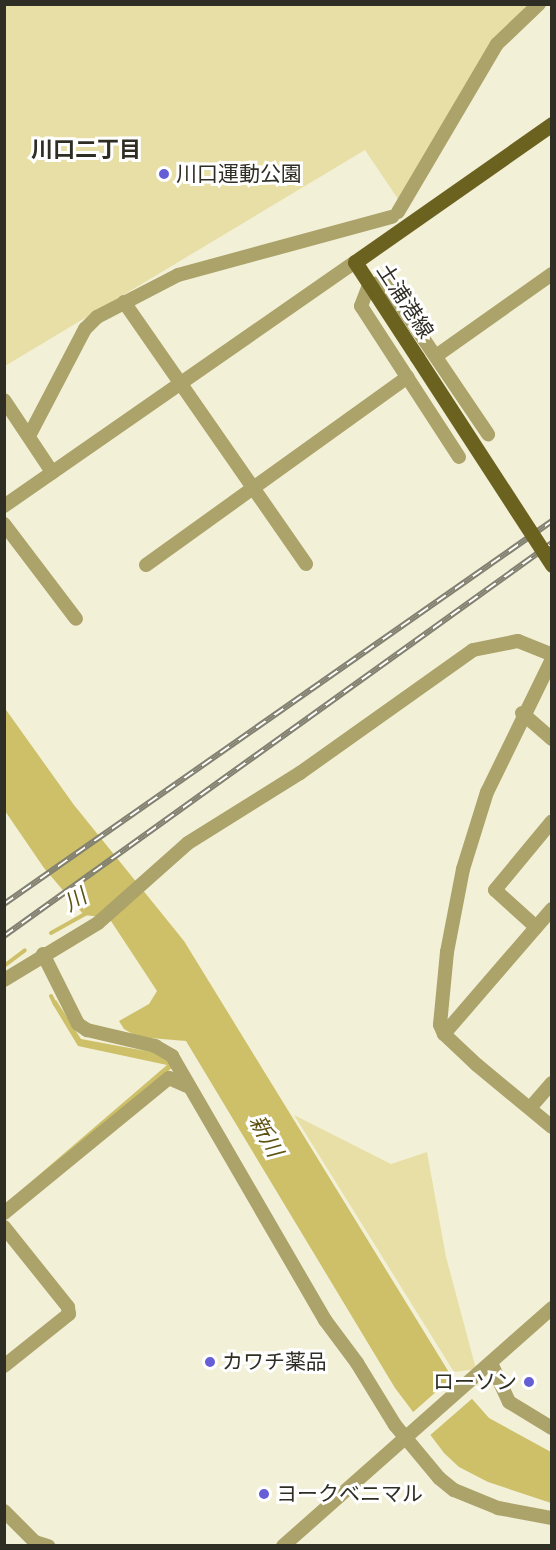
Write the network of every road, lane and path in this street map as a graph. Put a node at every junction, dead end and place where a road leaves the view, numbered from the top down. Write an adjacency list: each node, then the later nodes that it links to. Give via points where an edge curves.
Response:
1 (539, 4): 6 (street, via 497,44 395,214 178,275)
2 (552, 124): 3 (main road, 土浦港線)
3 (355, 262): 5 (main road, 土浦港線); 9 (street)
4 (552, 274): 7 (street)
5 (369, 285): 7 (street, via 385,282); 8 (street, via 361,306); 20 (main road, 土浦港線, bridge)
6 (124, 302): 9 (street); 12 (street, via 85,329)
7 (436, 356): 11 (street)
8 (408, 377): 13 (street); 15 (street)
9 (180, 384): 14 (street); 15 (street)
10 (4, 400): 12 (street)
11 (488, 434)
12 (29, 436): 14 (street)
13 (459, 457)
14 (52, 472): 16 (street)
15 (255, 489): 18 (street); 19 (street)
16 (4, 506)
17 (4, 524): 21 (street)
18 (306, 564)
19 (146, 565)
20 (552, 565)
21 (76, 619)
22 (552, 657): 23 (street); 28 (street, via 518,641 473,650 300,773 188,843 98,923)
23 (522, 713): 24 (street); 30 (street, via 487,792 463,869 447,952 440,1025)
24 (552, 739)
25 (552, 820): 27 (street, via 495,890)
26 (552, 909): 27 (street)
27 (536, 927): 30 (street)
28 (43, 954): 29 (street); 32 (street, via 78,1024 164,1049 183,1072)
29 (4, 980)
30 (444, 1034): 33 (street)
31 (552, 1083): 33 (street)
32 (187, 1086): 35 (street, via 169,1078); 41 (street, via 325,1320)
33 (530, 1108): 34 (street)
34 (552, 1127)
35 (4, 1213)
36 (4, 1227): 39 (street, via 68,1307 69,1314)
37 (552, 1308): 38 (street)
38 (491, 1363): 40 (street, via 509,1402); 41 (street)
39 (4, 1366)
40 (552, 1428)
41 (409, 1434): 43 (street, via 454,1490 498,1508); 45 (street)
42 (7, 1517): 44 (street, via 35,1542)
43 (552, 1518)
44 (48, 1545)
45 (283, 1545)

